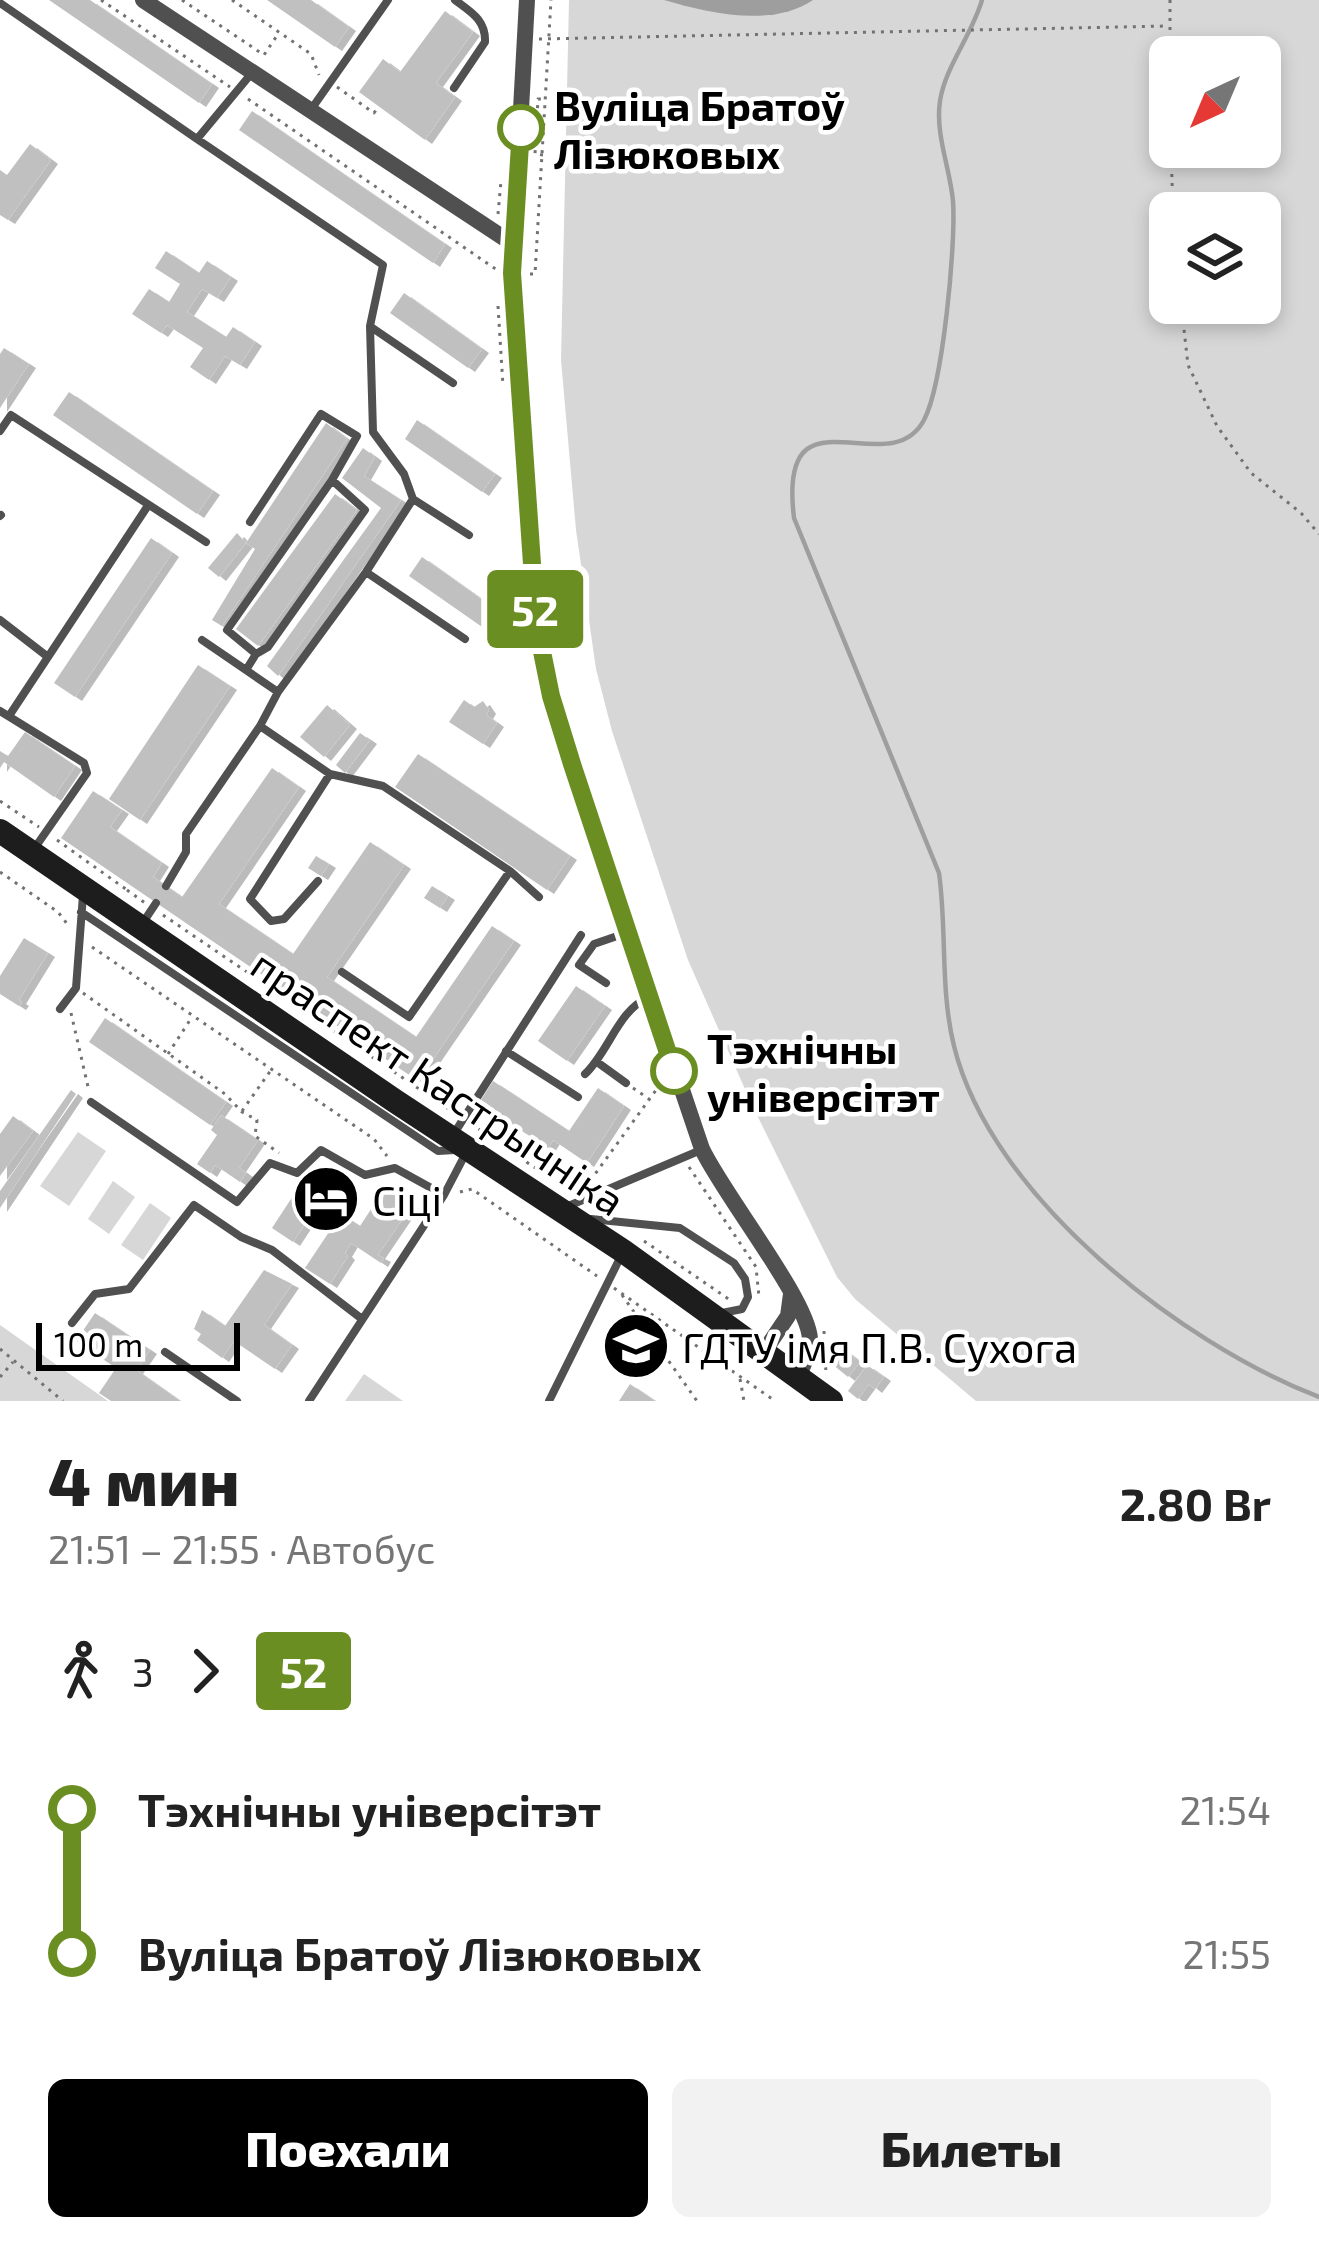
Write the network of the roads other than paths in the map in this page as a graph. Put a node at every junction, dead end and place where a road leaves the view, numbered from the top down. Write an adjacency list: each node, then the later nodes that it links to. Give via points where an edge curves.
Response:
1 (143, 0): 6 (street)
2 (388, 0): 8 (lane)
3 (455, 0): 7 (lane, via 482,21 486,35)
4 (526, 0): 10 (street)
5 (0, 3): 9 (lane)
6 (251, 74): 8 (street); 9 (lane)
7 (454, 88)
8 (309, 112): 10 (street)
9 (197, 139): 11 (lane, via 383,265)
10 (512, 244): 40 (street, via 536,622 551,696)
11 (370, 326): 12 (lane); 14 (lane)
12 (453, 383)
13 (0, 431): 18 (lane, via 11,415)
14 (374, 432): 15 (lane); 17 (lane)
15 (357, 436): 16 (lane); 19 (lane, via 321,414)
16 (332, 480): 26 (lane, via 227,630); 26 (lane, via 365,510)
17 (413, 499): 20 (lane); 22 (lane)
18 (147, 507): 21 (lane); 27 (lane)
19 (250, 522)
20 (469, 536)
21 (206, 542)
22 (366, 572): 24 (lane); 29 (lane)
23 (0, 620): 27 (lane)
24 (465, 639)
25 (202, 640): 28 (lane)
26 (256, 653): 28 (lane)
27 (49, 657): 30 (lane)
28 (246, 670): 29 (lane)
29 (278, 692): 31 (lane)
30 (4, 713): 34 (lane, via 84,763 87,773)
31 (260, 726): 32 (lane); 37 (lane, via 186,834)
32 (330, 774): 35 (lane, via 383,786); 36 (lane, via 250,898 271,921 284,919)
33 (0, 831): 34 (main road, праспект Кастрычніка)
34 (39, 842): 39 (main road, праспект Кастрычніка)
35 (510, 871): 38 (lane); 42 (lane, via 409,1017)
36 (318, 881)
37 (166, 886)
38 (539, 897)
39 (82, 900): 45 (lane, via 76,988); 52 (main road, праспект Кастрычніка, via 149,913); 52 (lane, via 439,1151)
40 (627, 933): 43 (lane, via 594,944 579,965); 44 (street)
41 (581, 935): 46 (lane)
42 (342, 972)
43 (606, 983)
44 (648, 998): 47 (lane, via 636,1003); 53 (street)
45 (60, 1010)
46 (506, 1051): 50 (lane); 52 (lane)
47 (597, 1062): 48 (lane); 49 (lane)
48 (585, 1074)
49 (626, 1083)
50 (578, 1097)
51 (91, 1102): 54 (lane, via 238,1202 270,1163 297,1174 321,1150 365,1175 394,1168)
52 (460, 1136): 54 (lane); 55 (main road, праспект Кастрычніка)
53 (702, 1149): 55 (lane); 57 (street)
54 (444, 1195): 59 (lane)
55 (566, 1213): 56 (main road, праспект Кастрычніка); 58 (lane, via 680,1228 734,1263 748,1297 742,1309)
56 (623, 1251): 58 (main road, праспект Кастрычніка); 66 (lane)
57 (791, 1294): 61 (street, via 788,1316); 63 (street, via 810,1340)
58 (709, 1311): 61 (main road, праспект Кастрычніка)
59 (362, 1319): 60 (lane, via 272,1250 194,1204 130,1289 95,1294); 65 (lane)
60 (72, 1323)
61 (765, 1350): 63 (main road, праспект Кастрычніка)
62 (165, 1352): 64 (lane)
63 (799, 1375): 67 (main road, праспект Кастрычніка)
64 (237, 1401)
65 (309, 1401)
66 (549, 1401)
67 (831, 1401)

